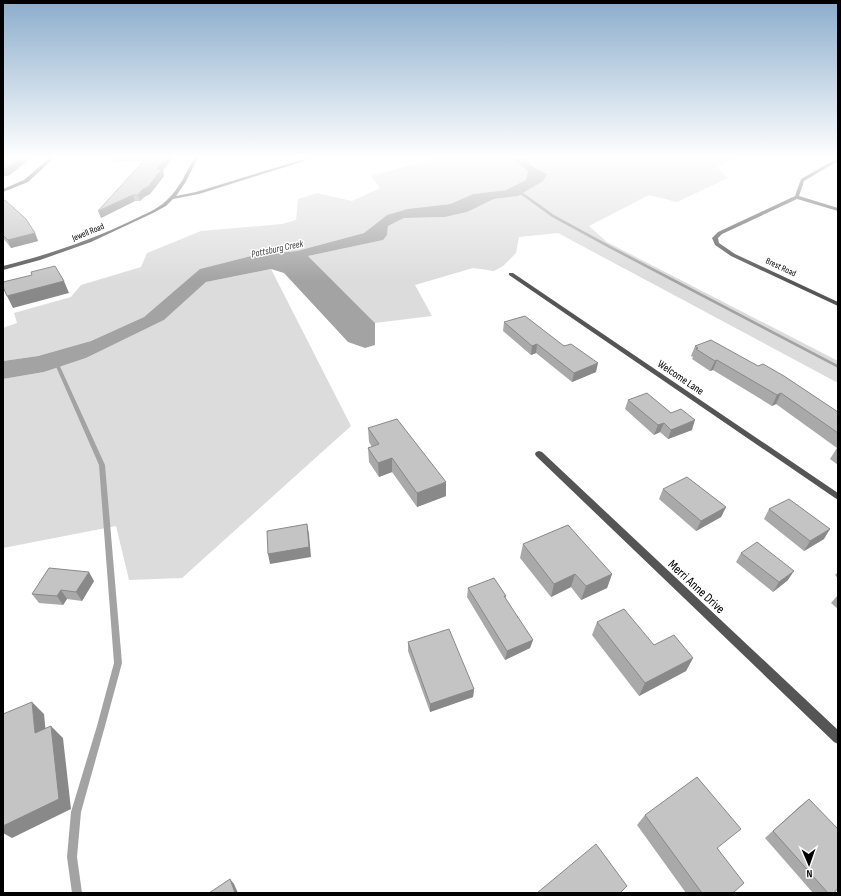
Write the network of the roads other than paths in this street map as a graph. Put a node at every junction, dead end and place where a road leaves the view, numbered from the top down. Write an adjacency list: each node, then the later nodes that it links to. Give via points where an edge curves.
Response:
1 (173, 198): 5 (street, Jewell Road, via 163,206 93,240)
2 (795, 198): 7 (street, Brest Road, via 720,233 715,238 717,244 733,255)
3 (800, 198): 4 (street)
4 (838, 210)
5 (3, 268)
6 (511, 274): 9 (street, Welcome Lane)
7 (838, 304)
8 (539, 454): 10 (street, Merri Anne Drive)
9 (838, 497)
10 (838, 738)

